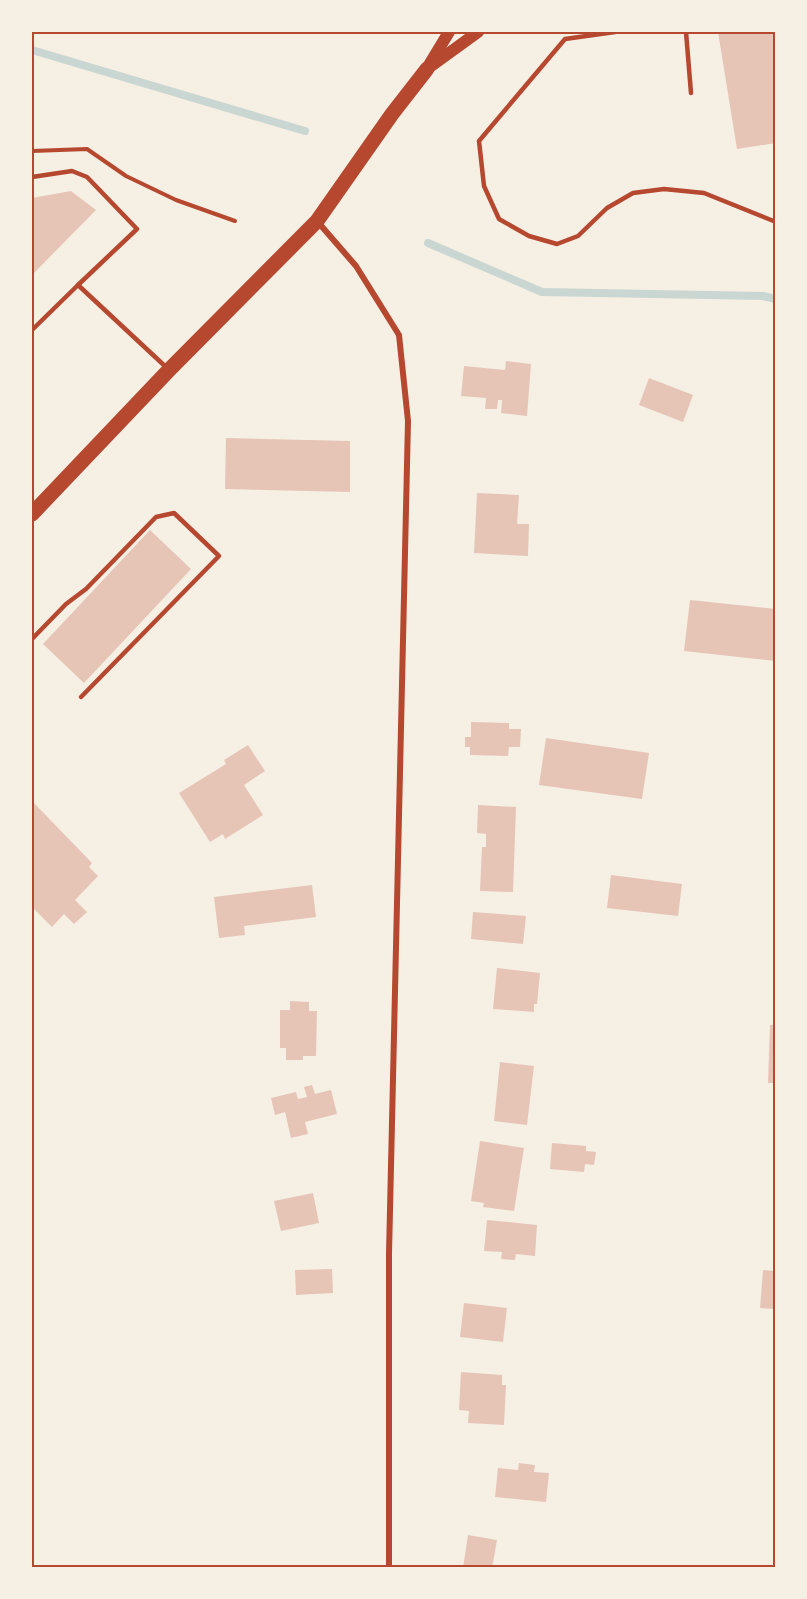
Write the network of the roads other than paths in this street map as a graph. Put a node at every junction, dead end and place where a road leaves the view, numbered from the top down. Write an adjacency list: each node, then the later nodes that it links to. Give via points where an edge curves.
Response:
1 (449, 32): 5 (main road)
2 (478, 32): 5 (main road)
3 (615, 32): 9 (lane, via 565,39 479,141 484,186 499,219 529,236 557,244 578,236 607,208 633,193 664,189 704,193)
4 (686, 32): 6 (lane)
5 (427, 69): 8 (main road)
6 (692, 93)
7 (32, 177): 10 (lane, via 72,171 87,177 137,230)
8 (316, 221): 12 (main road); 16 (street, via 356,266 399,335 408,421 389,1254)
9 (776, 222)
10 (78, 285): 11 (lane); 12 (lane)
11 (32, 330)
12 (169, 370): 13 (main road)
13 (32, 514)
14 (32, 639): 15 (lane, via 156,517 174,513 219,556)
15 (81, 697)
16 (389, 1568)

